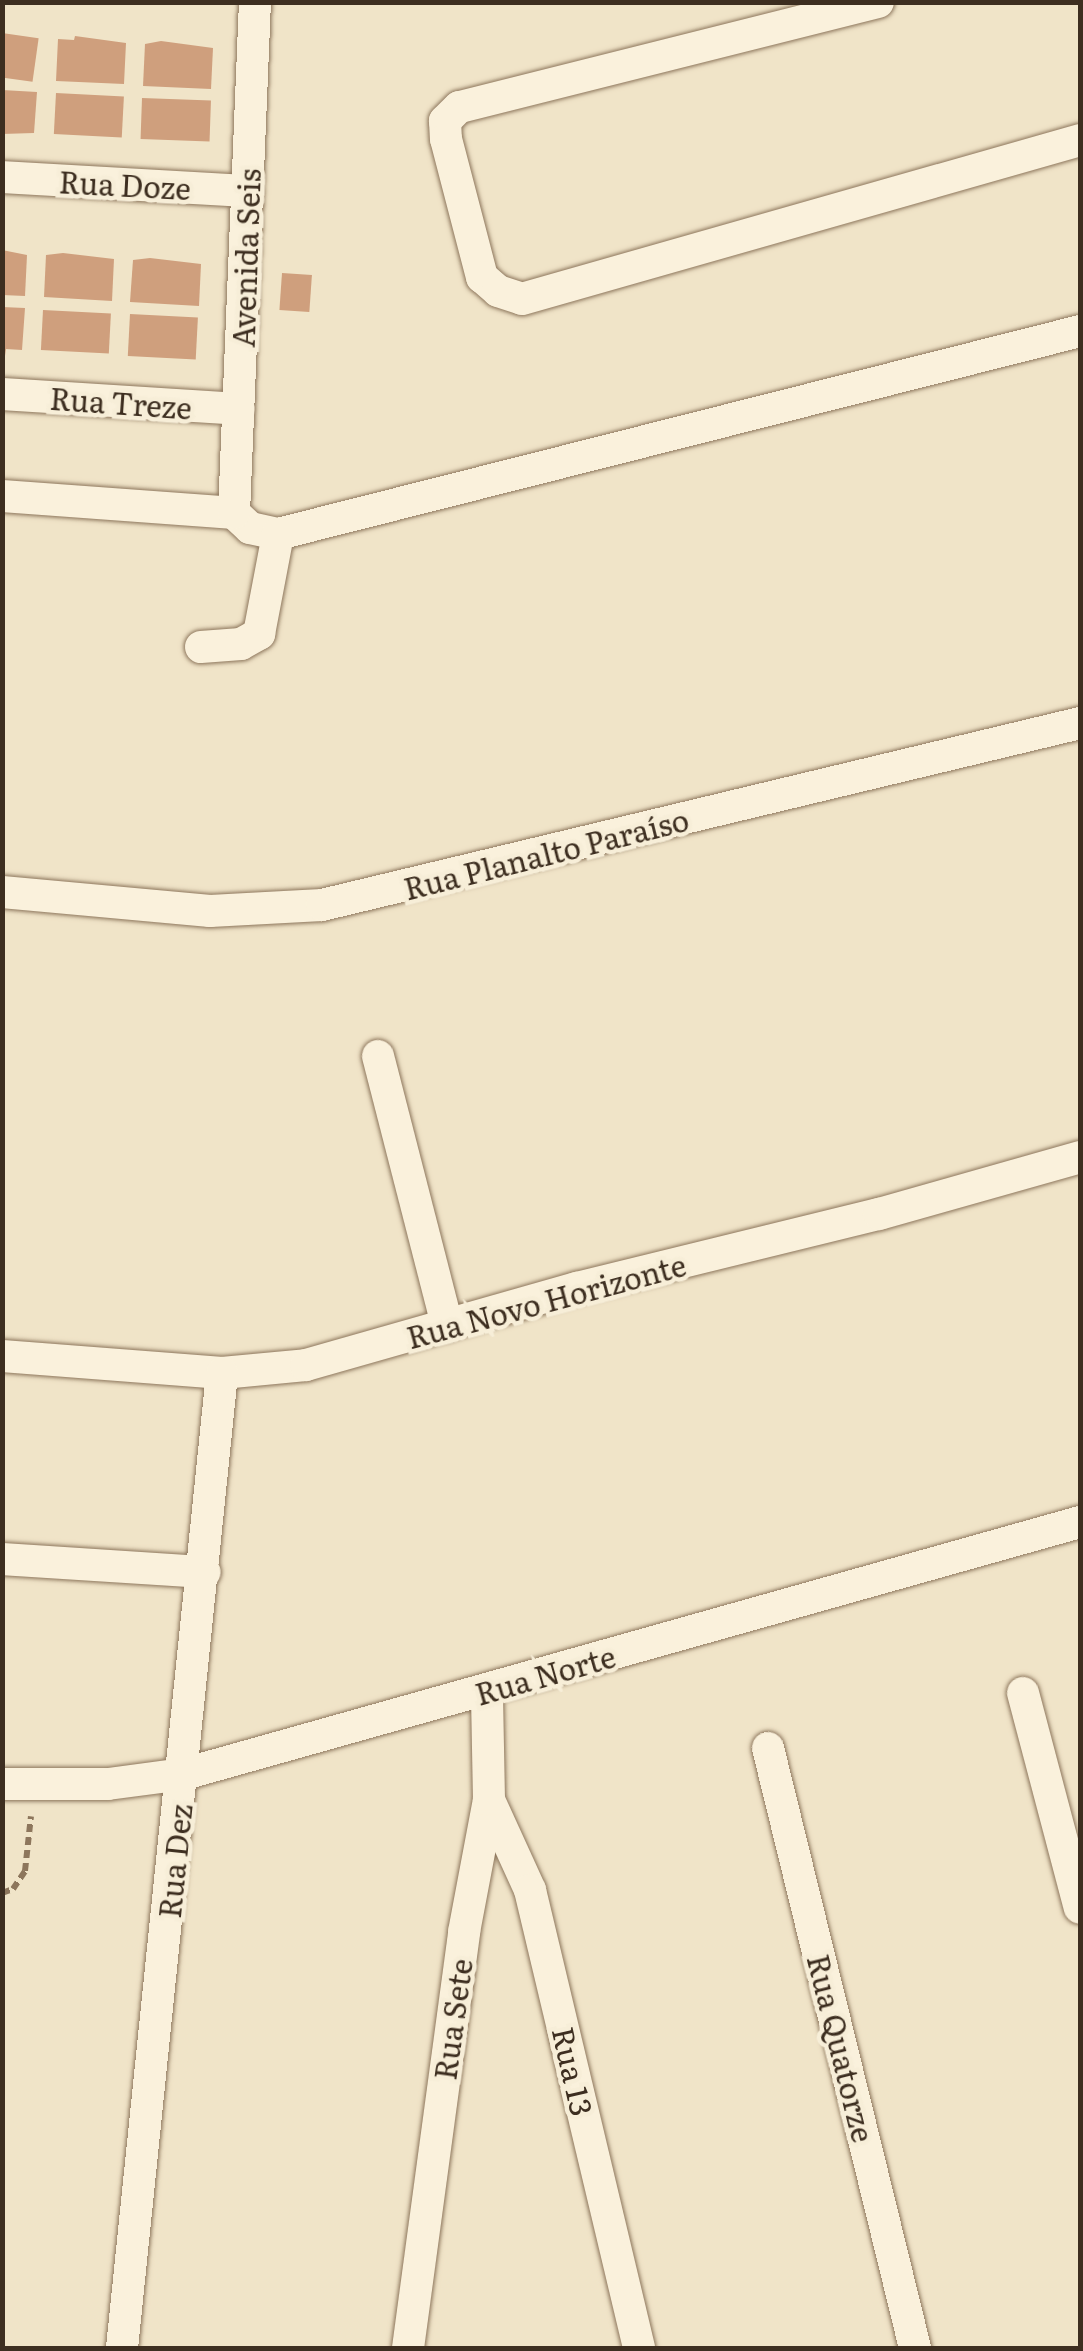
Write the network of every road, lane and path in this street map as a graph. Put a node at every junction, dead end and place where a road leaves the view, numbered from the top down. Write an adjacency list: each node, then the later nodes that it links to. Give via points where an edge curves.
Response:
1 (255, 2): 5 (street, Avenida Seis)
2 (878, 2): 3 (street, via 459,107 445,121 446,139 482,277 498,292 522,299)
3 (1080, 140)
4 (2, 177): 5 (street, Rua Doze)
5 (248, 192): 8 (street, Avenida Seis)
6 (1080, 330): 11 (street)
7 (2, 394): 8 (street, Rua Treze)
8 (239, 409): 10 (street, Avenida Seis)
9 (2, 496): 10 (street)
10 (234, 513): 11 (street, via 250,528)
11 (278, 534): 12 (street, via 259,634 241,644)
12 (201, 647)
13 (1080, 724): 14 (street, Rua Planalto Paraíso, via 322,905 210,911)
14 (2, 892)
15 (378, 1056): 17 (street)
16 (1080, 1157): 17 (street, Rua Novo Horizonte)
17 (447, 1325): 19 (street, Rua Novo Horizonte, via 306,1365)
18 (2, 1356): 19 (street, Rua Novo Horizonte)
19 (222, 1373): 22 (street, Rua Dez)
20 (1080, 1522): 23 (street, Rua Norte)
21 (2, 1559): 22 (street)
22 (205, 1572): 26 (street, Rua Dez)
23 (486, 1691): 26 (street, Rua Norte); 28 (street, Rua Sete)
24 (1024, 1693): 30 (street)
25 (768, 1748): 34 (street, Rua Quatorze)
26 (184, 1774): 27 (street, Rua Norte, via 108,1784); 31 (street, Rua Dez)
27 (16, 1785): 29 (path, via 29,1856 20,1880)
28 (490, 1800): 32 (street, Rua Sete, via 464,1932); 33 (street, Rua 13, via 530,1890)
29 (2, 1893)
30 (1080, 1908)
31 (122, 2348)
32 (408, 2348)
33 (639, 2348)
34 (915, 2348)

